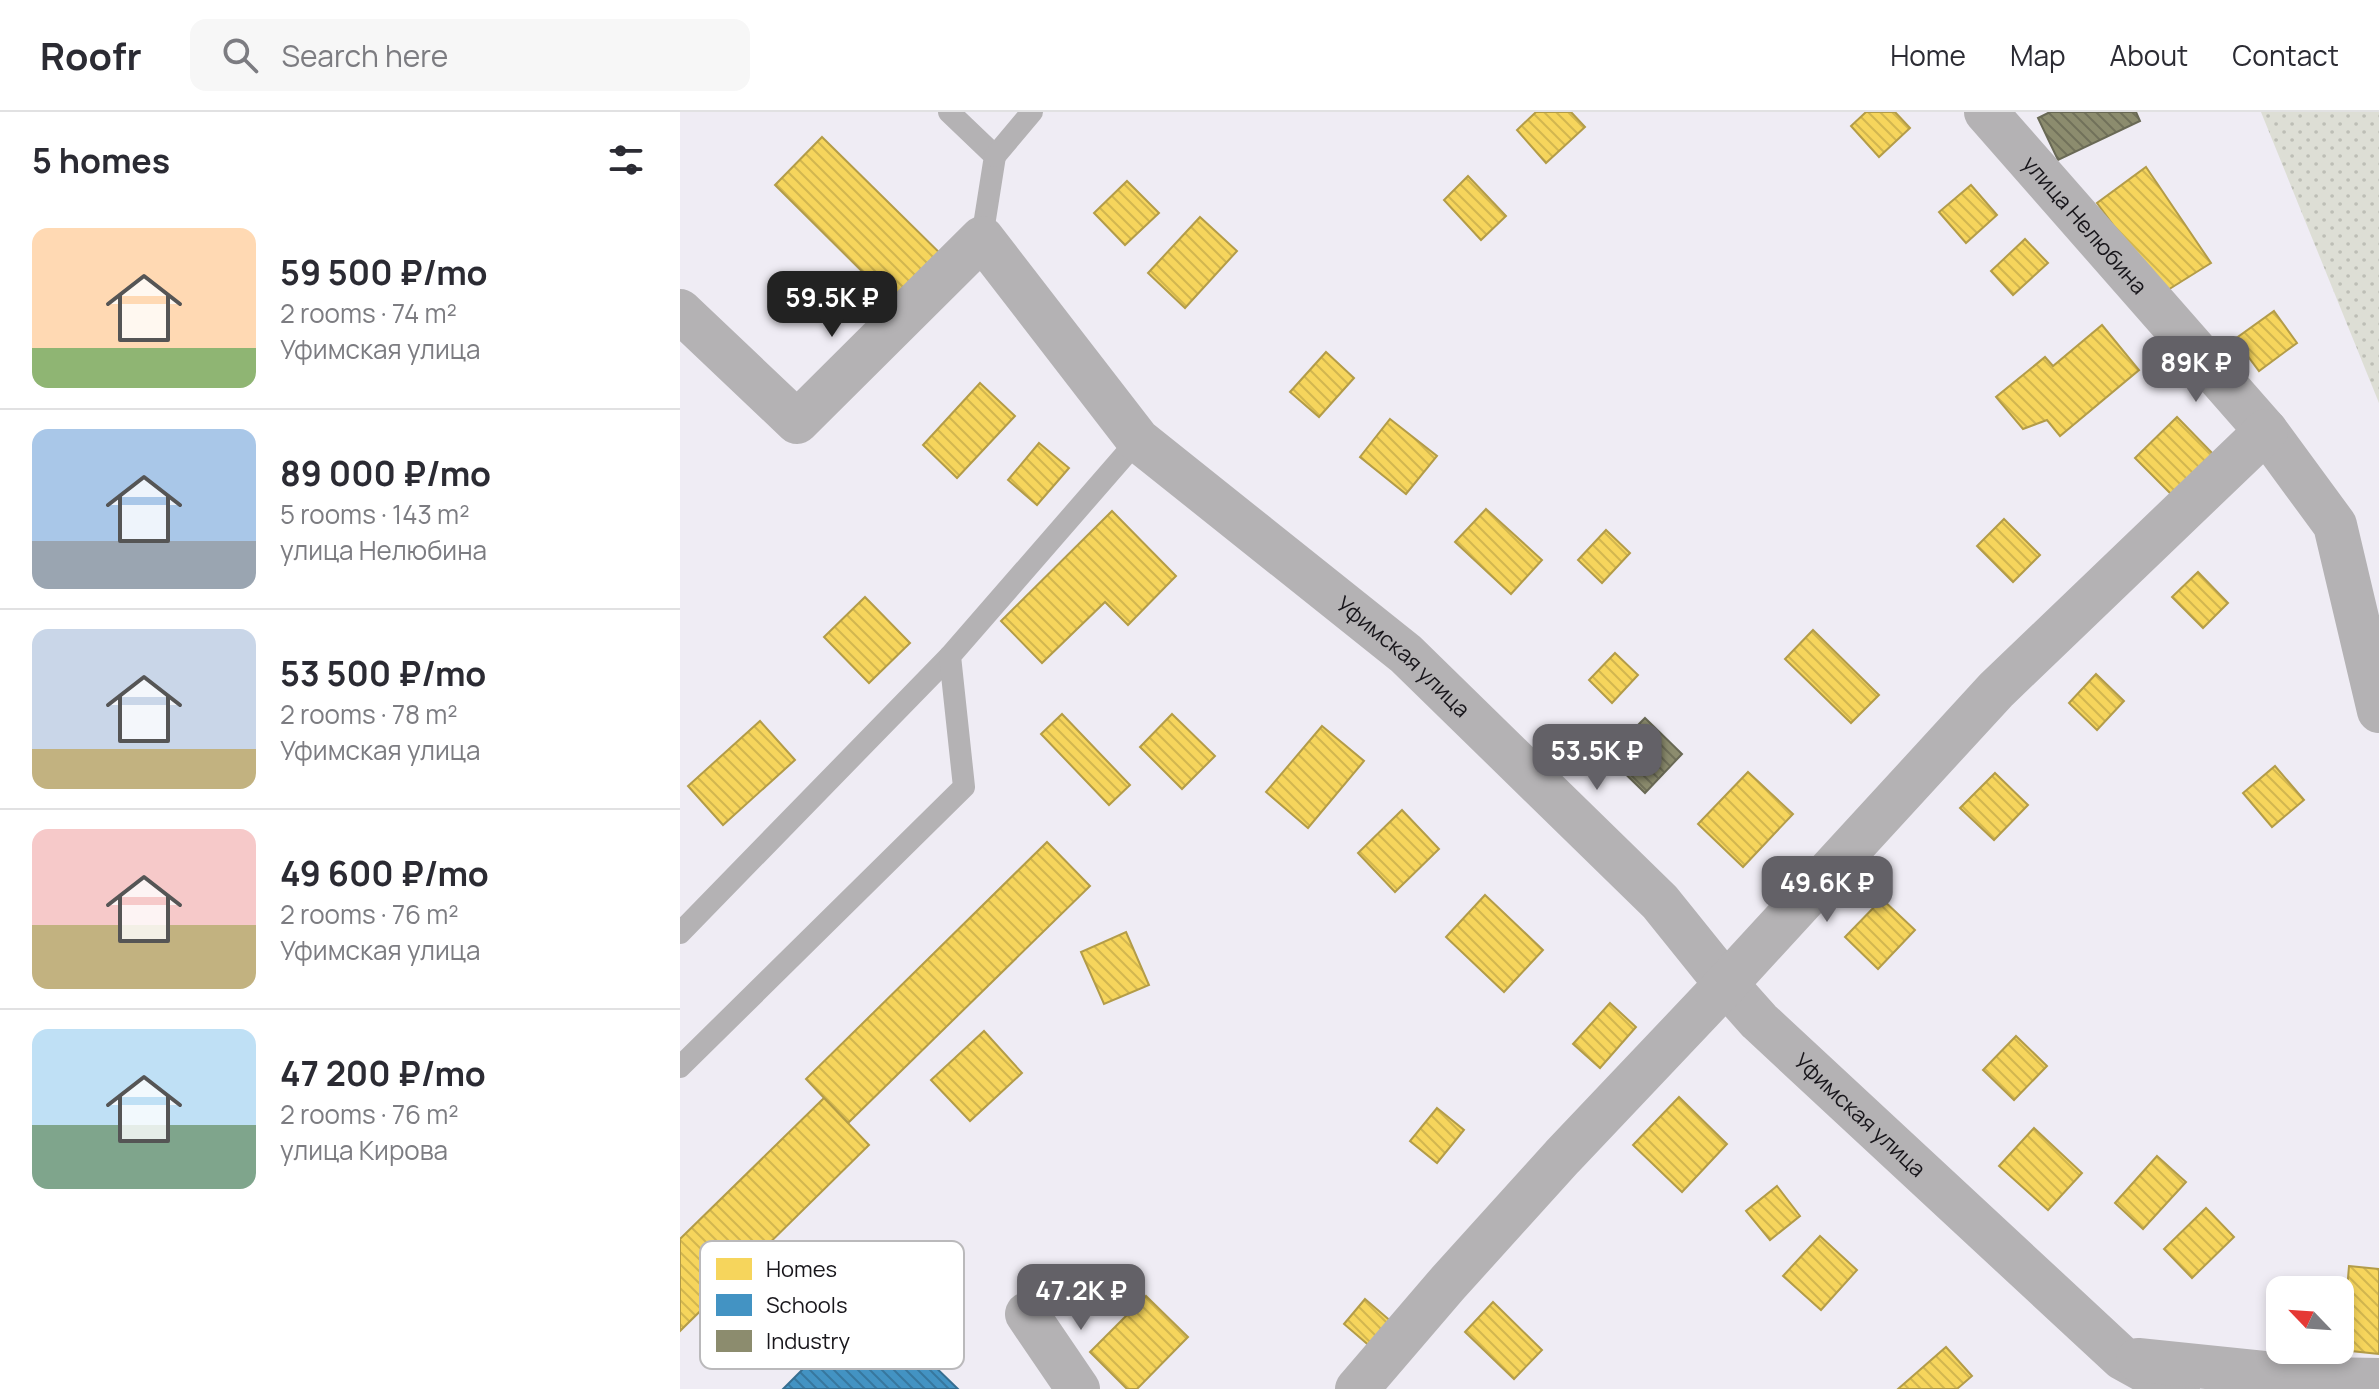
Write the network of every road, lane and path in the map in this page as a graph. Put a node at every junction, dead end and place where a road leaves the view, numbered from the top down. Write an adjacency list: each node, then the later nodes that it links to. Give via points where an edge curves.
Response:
1 (949, 112): 4 (lane)
2 (1032, 112): 4 (lane)
3 (1986, 112): 7 (street, улица Нелюбина)
4 (995, 156): 5 (lane)
5 (982, 238): 6 (street, via 797,422); 8 (street, Уфимская улица)
6 (680, 311)
7 (2266, 431): 10 (street, улица Нелюбина, via 2335,525); 12 (street, via 1996,690)
8 (1138, 440): 9 (lane); 12 (street, Уфимская улица, via 1406,654 1660,902)
9 (950, 656): 11 (lane); 13 (lane, via 964,787)
10 (2379, 711)
11 (680, 933)
12 (1726, 984): 15 (street, Уфимская улица, via 1759,1021); 18 (street, via 1552,1168)
13 (680, 1067)
14 (1027, 1314): 17 (street)
15 (2122, 1358): 16 (street); 19 (street, Уфимская улица)
16 (2379, 1380)
17 (1078, 1389)
18 (1357, 1389)
19 (2178, 1389)

